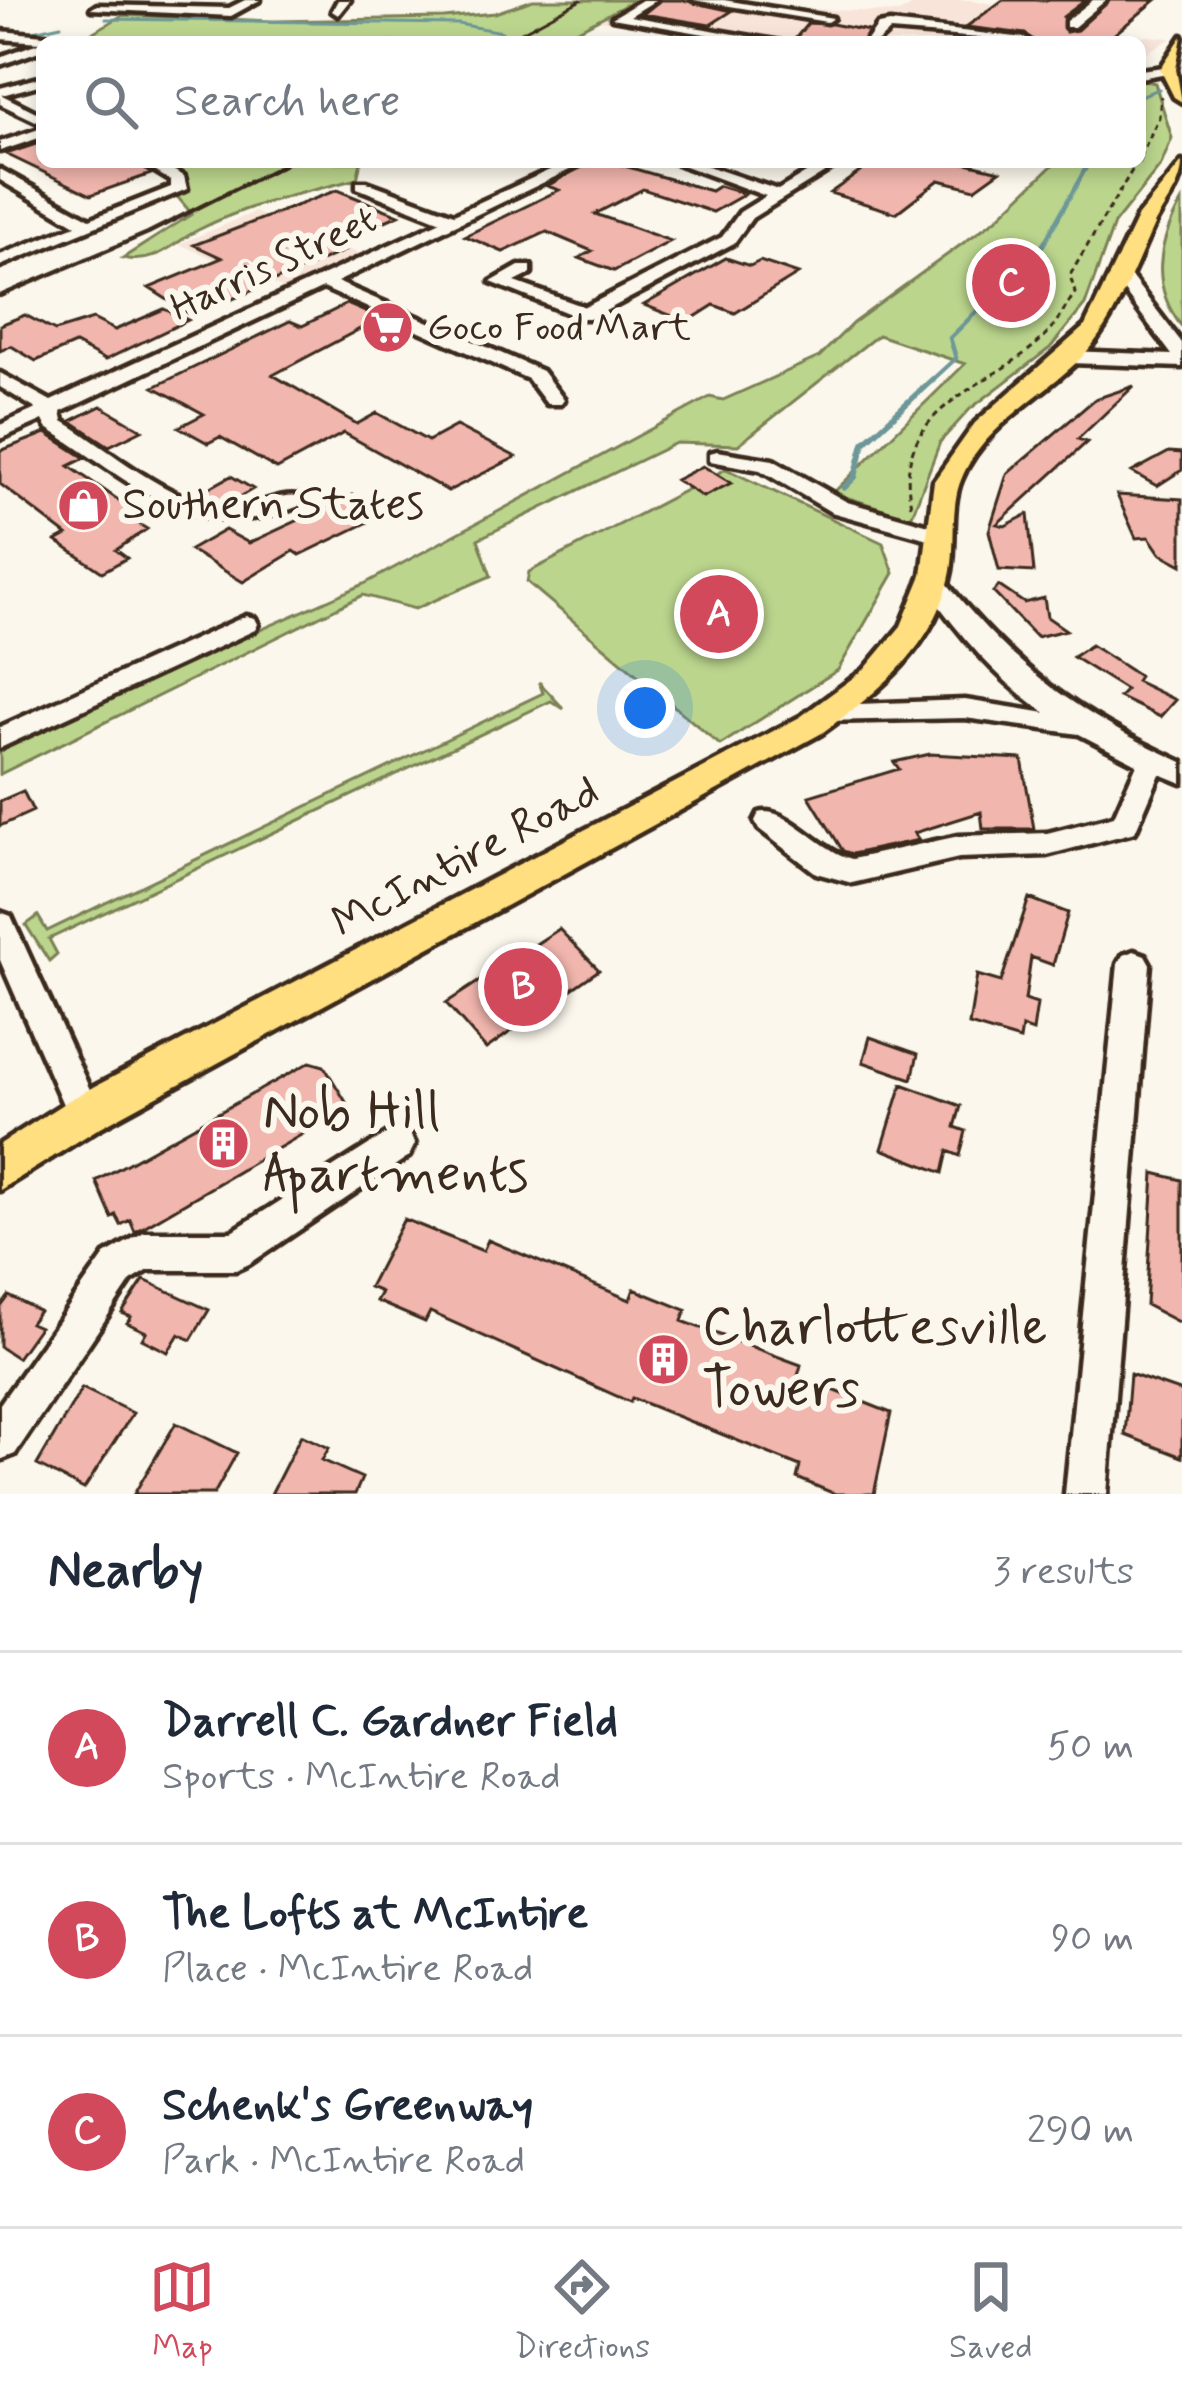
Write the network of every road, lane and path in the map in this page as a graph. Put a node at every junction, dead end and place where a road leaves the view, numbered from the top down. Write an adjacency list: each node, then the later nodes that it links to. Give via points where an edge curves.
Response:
1 (254, 0): 5 (street, via 231,12)
2 (650, 0): 10 (street, via 618,18)
3 (699, 0): 6 (street)
4 (1100, 0): 7 (street)
5 (101, 4): 9 (street)
6 (827, 18)
7 (1070, 24)
8 (0, 35): 13 (street)
9 (62, 36)
10 (710, 36)
11 (876, 36): 12 (street, via 890,27)
12 (971, 36)
13 (36, 38)
14 (1182, 40): 18 (main road)
15 (36, 48): 16 (street)
16 (0, 61)
17 (1146, 72): 18 (street)
18 (1164, 76): 21 (main road); 24 (path)
19 (36, 82): 20 (street)
20 (0, 96): 22 (street)
21 (1182, 97)
22 (36, 117)
23 (36, 134): 25 (street)
24 (1146, 143)
25 (0, 147)
26 (1182, 167): 41 (main road, McIntire Road, via 1148,216)
27 (158, 168): 36 (street, via 179,179 179,190)
28 (566, 168): 35 (street, Harris Street)
29 (699, 168): 34 (street)
30 (825, 168): 34 (street)
31 (1133, 168): 51 (path, via 1070,275 1075,293 1060,320 950,400 919,438 904,470)
32 (0, 174): 36 (street)
33 (362, 185): 35 (street)
34 (778, 195): 40 (street, via 746,214 728,240 586,314 500,281)
35 (454, 220): 38 (street, Harris Street)
36 (87, 224): 39 (street)
37 (448, 240): 38 (street, via 409,259)
38 (388, 251): 42 (street, Harris Street)
39 (0, 261)
40 (525, 270)
41 (1123, 278): 43 (main road, McIntire Road); 44 (street)
42 (323, 282): 46 (street, via 535,376); 47 (street, Harris Street)
43 (1069, 357): 44 (street); 51 (main road, McIntire Road, via 984,428)
44 (1182, 358)
45 (0, 379): 47 (street)
46 (554, 400)
47 (50, 409): 48 (street, Harris Street); 50 (street, via 54,424 206,516 247,517)
48 (0, 433)
49 (718, 457): 51 (street, via 766,464 839,507)
50 (291, 501)
51 (923, 532): 52 (main road, McIntire Road)
52 (934, 581): 54 (main road, McIntire Road, via 896,656); 56 (street, via 1000,668)
53 (246, 624): 55 (street)
54 (832, 714): 56 (street, via 965,709); 62 (main road, McIntire Road)
55 (0, 738)
56 (1103, 739): 57 (street)
57 (1152, 760): 58 (street); 59 (street, via 1125,824 1047,844 959,847 852,871 826,865)
58 (1182, 773)
59 (769, 821)
60 (0, 925): 62 (street)
61 (1134, 964): 66 (street)
62 (84, 1114): 64 (main road, McIntire Road)
63 (397, 1144): 65 (street, via 236,1252 144,1252 118,1268)
64 (0, 1169)
65 (0, 1439)
66 (1086, 1494)

